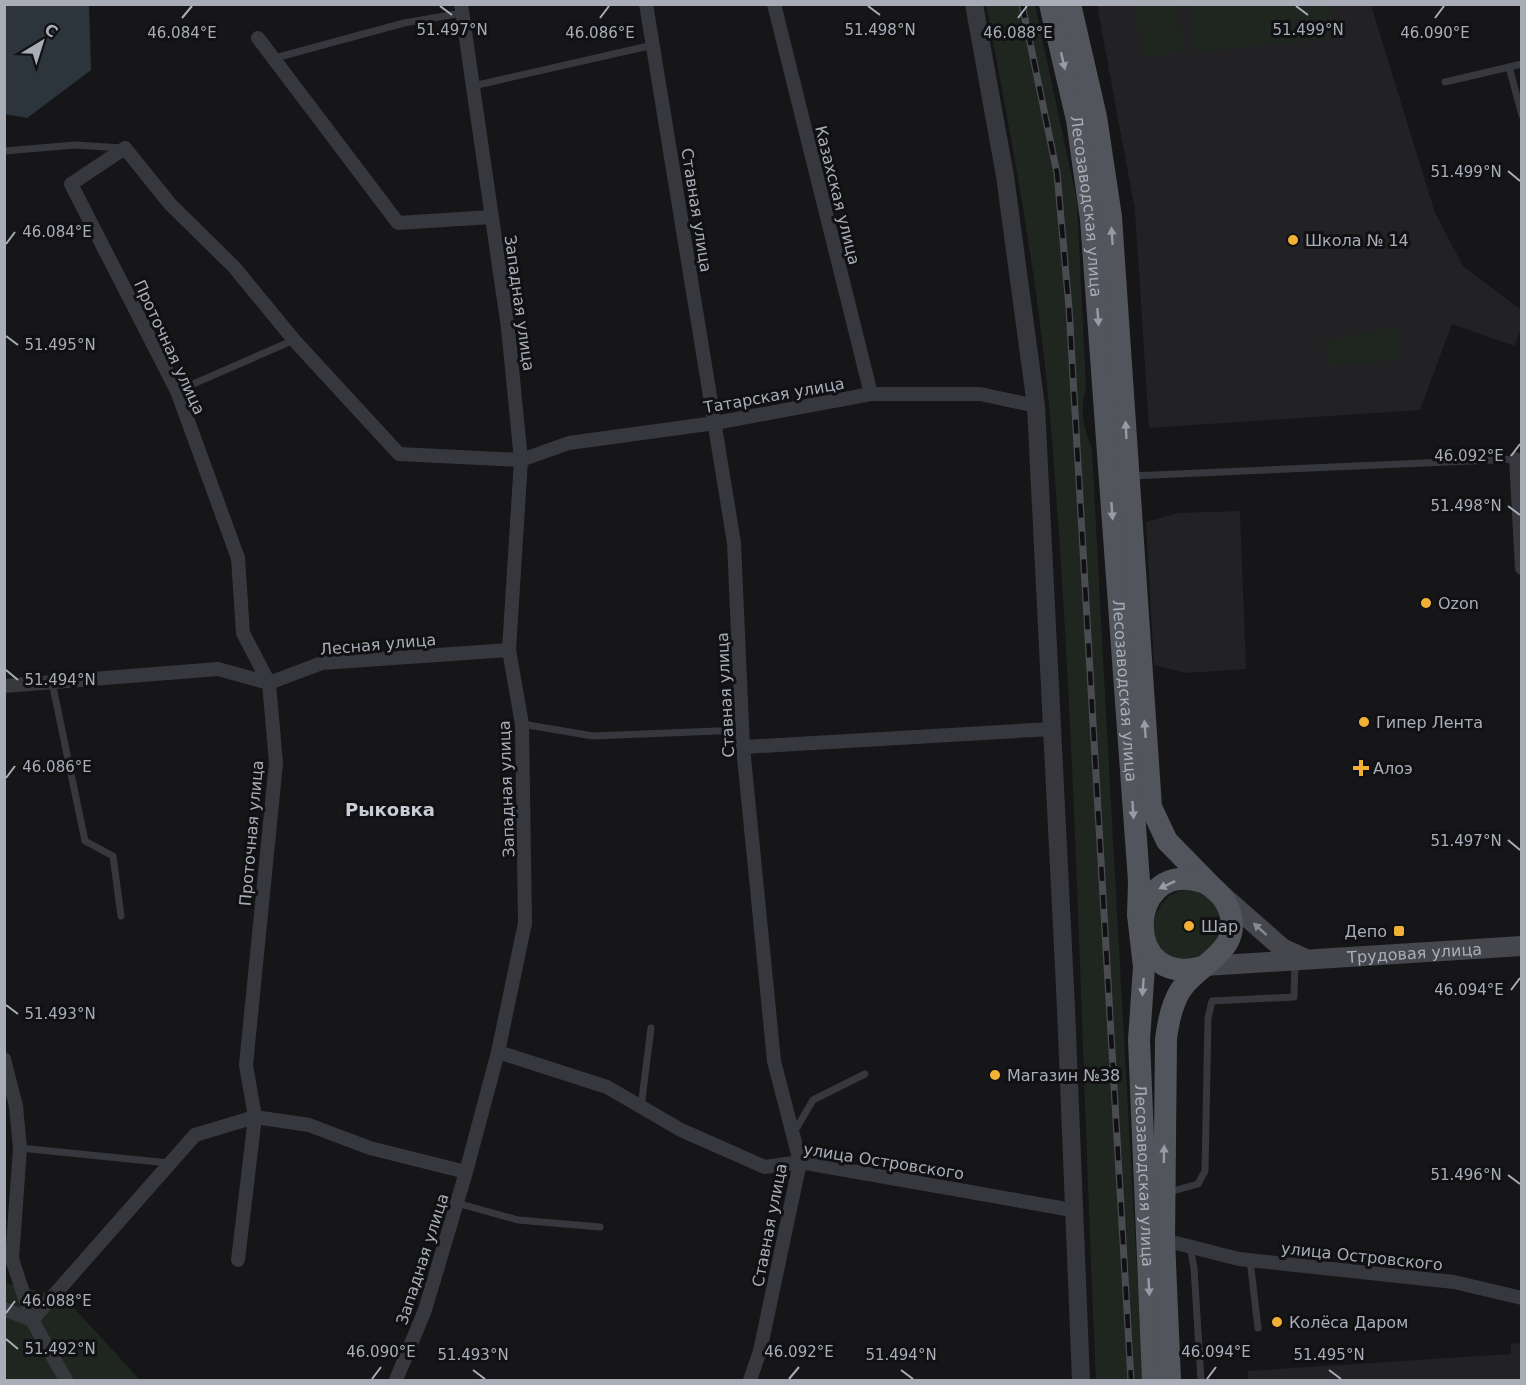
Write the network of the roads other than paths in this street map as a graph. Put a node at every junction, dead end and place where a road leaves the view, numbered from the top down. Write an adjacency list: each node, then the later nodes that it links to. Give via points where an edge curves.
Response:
1 (646, 4): 8 (street, Ставная улица)
2 (774, 4): 20 (street, Казахская улица)
3 (975, 4): 21 (street, via 1005,176)
4 (1050, 4): 37 (main road, Лесозаводская улица, one-way to 37, via 1077,120 1091,219)
5 (1070, 4): 25 (main road, Лесозаводская улица, one-way to 5, via 1111,217 1096,117)
6 (462, 9): 9 (lane); 13 (street, Западная улица)
7 (258, 38): 9 (street)
8 (652, 45): 13 (lane); 22 (street, Ставная улица)
9 (275, 58): 17 (street, via 398,223)
10 (1521, 64): 11 (lane)
11 (1509, 67): 12 (lane); 14 (lane)
12 (1445, 82)
13 (473, 86): 17 (street, Западная улица)
14 (1521, 115)
15 (125, 148): 16 (lane, via 75,145); 18 (street, via 170,204 234,267); 19 (street, Проточная улица, via 71,184)
16 (4, 151)
17 (491, 217): 24 (street, Западная улица, via 508,328)
18 (294, 340): 19 (lane); 24 (street, via 399,454)
19 (177, 391): 29 (street, Проточная улица, via 238,558 243,633)
20 (871, 394): 21 (street, Татарская улица, via 980,394); 22 (street, Татарская улица)
21 (1036, 406): 32 (street)
22 (715, 423): 24 (street, Татарская улица, via 569,443); 33 (street, Ставная улица, via 734,543)
23 (1516, 459): 25 (lane); 26 (street)
24 (521, 460): 27 (street, Западная улица)
25 (1128, 476): 35 (main road, Лесозаводская улица, one-way to 25, via 1167,841 1151,807)
26 (1521, 568)
27 (509, 650): 29 (street, Лесная улица, via 322,663); 31 (street, Западная улица)
28 (52, 682): 29 (street, via 218,669); 30 (street); 36 (lane, via 85,841 113,856)
29 (269, 683): 46 (street, Проточная улица, via 276,763 246,1065)
30 (4, 686)
31 (522, 724): 33 (lane, via 593,736); 42 (street, Западная улица, via 525,923)
32 (1052, 729): 34 (street); 54 (street)
33 (742, 730): 34 (street, Ставная улица)
34 (743, 747): 47 (street, Ставная улица, via 774,1061)
35 (1215, 890): 37 (main road, one-way to 37, via 1189,879 1169,882 1148,901); 39 (main road, Трудовая улица, one-way to 35, via 1282,948); 40 (main road, via 1227,904 1231,931 1225,948)
36 (122, 916)
37 (1141, 929): 40 (main road, via 1148,949 1164,964 1184,970); 68 (main road, Лесозаводская улица, one-way to 68, via 1144,967 1139,1040)
38 (1521, 946): 39 (main road, Трудовая улица)
39 (1302, 960): 40 (main road, Трудовая улица); 52 (lane, via 1294,997 1212,1001 1208,1018 1204,1171 1198,1184)
40 (1205, 966): 52 (main road, Лесозаводская улица, one-way to 40, via 1168,1020 1179,993)
41 (651, 1028): 45 (lane)
42 (498, 1052): 45 (street, улица Островского, via 607,1087); 51 (street, Западная улица)
43 (4, 1059): 48 (street, via 16,1106)
44 (865, 1074): 47 (lane, via 813,1100)
45 (641, 1107): 49 (street, улица Островского, via 681,1130 765,1167)
46 (255, 1117): 50 (street, via 195,1135); 51 (street, via 309,1125 370,1148); 58 (street, Проточная улица)
47 (793, 1134): 49 (street, Ставная улица)
48 (20, 1148): 50 (lane); 62 (street, via 12,1259)
49 (800, 1162): 54 (street, улица Островского); 66 (street, Ставная улица, via 760,1351)
50 (170, 1163): 62 (street)
51 (466, 1172): 53 (street, Западная улица)
52 (1164, 1193): 56 (main road, Лесозаводская улица)
53 (457, 1203): 55 (lane, via 518,1220); 65 (street, Западная улица, via 425,1310)
54 (1072, 1210): 67 (street)
55 (600, 1227)
56 (1164, 1240): 57 (street, улица Островского); 69 (main road, Лесозаводская улица)
57 (1190, 1247): 59 (street, улица Островского); 70 (lane)
58 (238, 1260)
59 (1250, 1260): 60 (street, улица Островского, via 1454,1282); 63 (lane)
60 (1521, 1298)
61 (4, 1309): 62 (street)
62 (32, 1320): 64 (street)
63 (1258, 1328)
64 (66, 1380)
65 (396, 1380)
66 (750, 1380)
67 (1081, 1380)
68 (1153, 1380)
69 (1170, 1380)
70 (1201, 1380)

